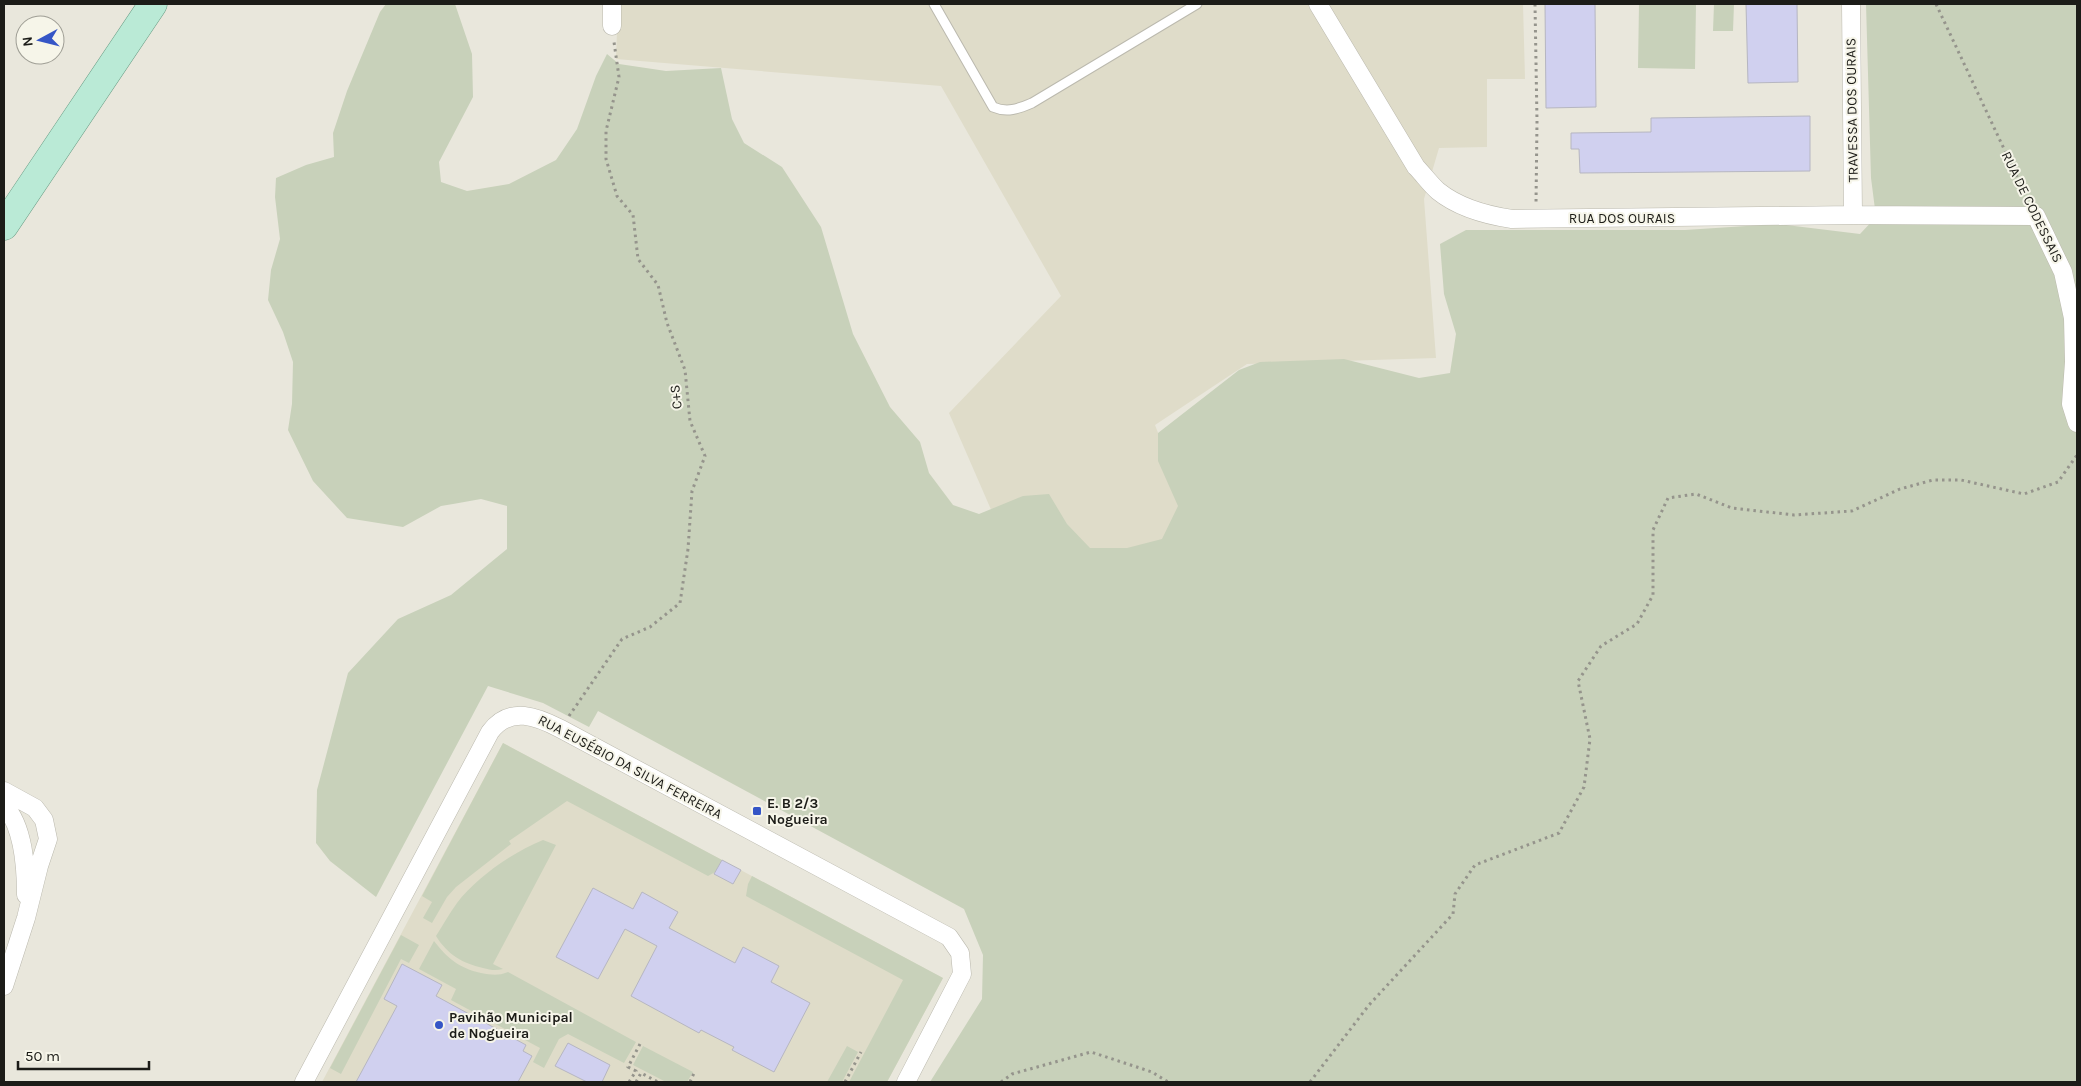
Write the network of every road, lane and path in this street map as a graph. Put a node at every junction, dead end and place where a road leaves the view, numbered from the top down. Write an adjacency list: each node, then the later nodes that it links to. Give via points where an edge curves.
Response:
1 (152, 4): 13 (main road)
2 (612, 4): 9 (street)
3 (934, 4): 4 (lane, via 993,107 1003,111 1032,104)
4 (1197, 4)
5 (1318, 4): 12 (street, RUA DOS OURAIS, via 1416,166 1437,190 1463,206 1488,215)
6 (1535, 4): 12 (path)
7 (1851, 4): 10 (street, TRAVESSA DOS OURAIS)
8 (1936, 4): 11 (path, RUA DE CODESSAIS)
9 (612, 26): 16 (path, C+S, via 619,77 606,131 606,159 617,196 633,215 638,259 658,285 666,323 685,370 690,421 705,456 692,491 680,603 650,628 622,639)
10 (1853, 215): 11 (street, RUA DOS OURAIS); 12 (street, RUA DOS OURAIS)
11 (2036, 216): 14 (street, RUA DE CODESSAIS, via 2063,272 2073,318 2071,404)
12 (1536, 219)
13 (4, 226)
14 (2077, 423)
15 (2077, 455): 33 (path, via 2058,482 2024,494 1961,480 1933,480 1900,489 1852,511 1794,515 1732,508 1696,494 1668,498 1652,530 1653,595 1637,624 1601,646 1578,681 1590,739 1584,787 1559,833 1475,865 1455,894 1453,914 1369,1005)
16 (561, 729): 24 (street, RUA EUSÉBIO DA SILVA FERREIRA, via 525,715 508,719 493,728); 30 (street, RUA EUSÉBIO DA SILVA FERREIRA, via 949,936 960,954 962,974)
17 (4, 791): 19 (street, via 35,808 44,820 48,839)
18 (4, 805): 19 (street, via 22,842)
19 (26, 918): 20 (street)
20 (4, 986)
21 (640, 1044): 25 (path, via 628,1066 636,1071)
22 (861, 1052): 29 (path)
23 (694, 1073): 28 (path)
24 (304, 1082)
25 (630, 1082)
26 (636, 1082): 27 (path, via 641,1073)
27 (658, 1082)
28 (690, 1082)
29 (846, 1082)
30 (906, 1082)
31 (1001, 1082): 32 (path, via 1012,1074 1091,1052 1152,1072)
32 (1168, 1082)
33 (1310, 1082)

